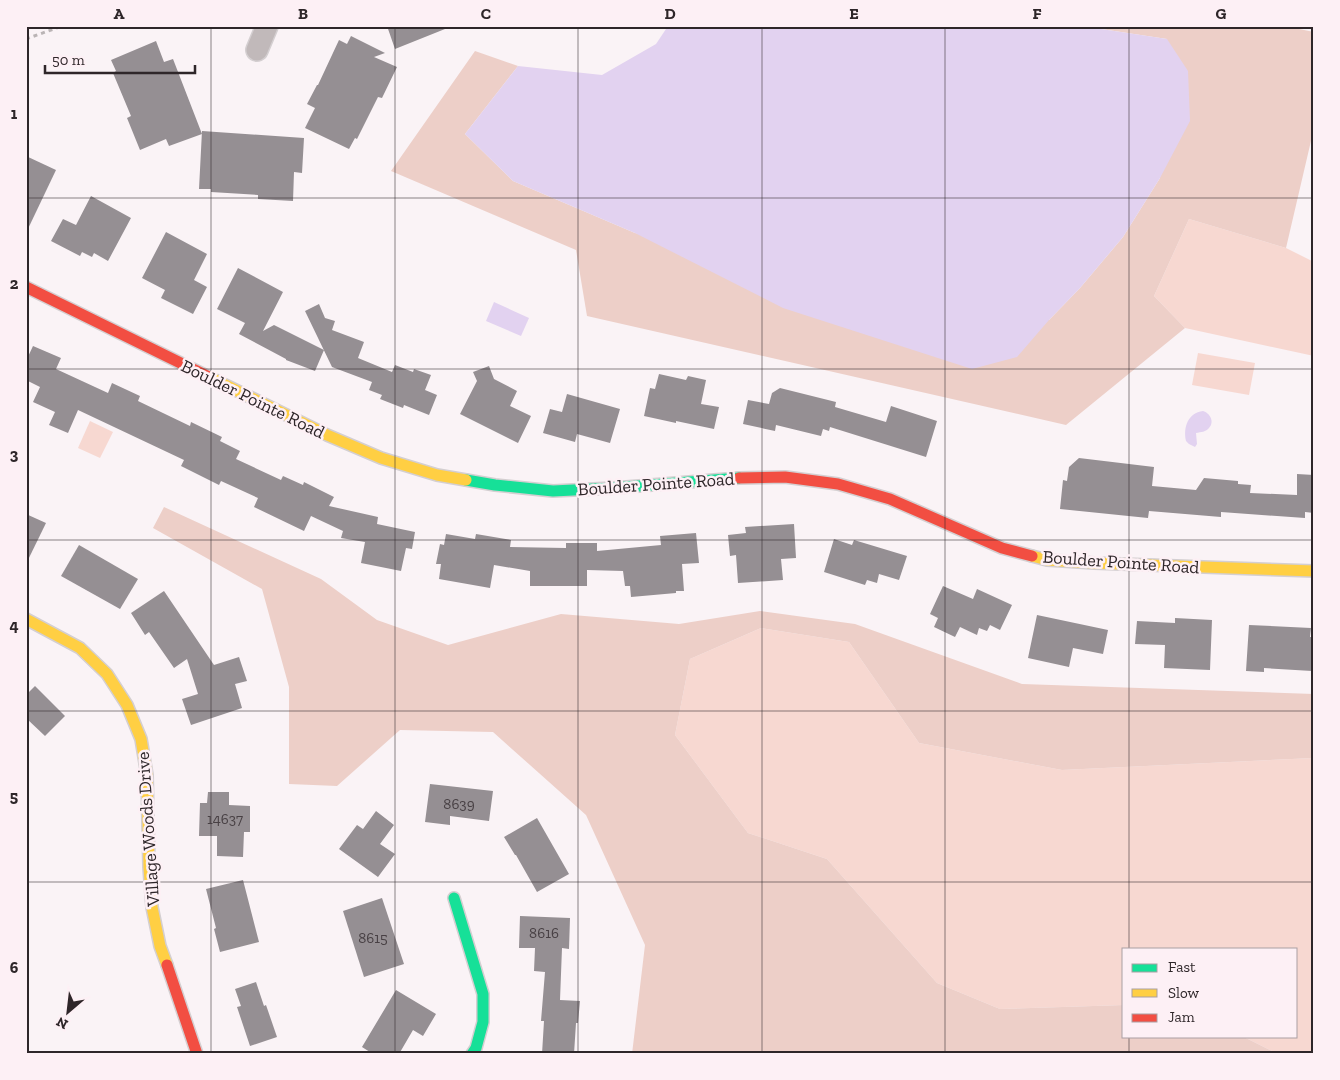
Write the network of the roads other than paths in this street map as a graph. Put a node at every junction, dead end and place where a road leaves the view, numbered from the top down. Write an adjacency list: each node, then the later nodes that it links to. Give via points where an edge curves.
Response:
1 (267, 26): 2 (street)
2 (257, 50)
3 (26, 288): 4 (street, Boulder Pointe Road, via 327,435 381,458 437,475 494,486 553,491 785,477 838,484 890,499 1002,548 1047,560)
4 (1314, 571)
5 (26, 619): 7 (street, Village Woods Drive, via 80,648 107,674 127,705 141,739 147,775 152,907 160,946)
6 (454, 898): 8 (street, via 483,994 483,1022)
7 (197, 1054)
8 (472, 1054)

